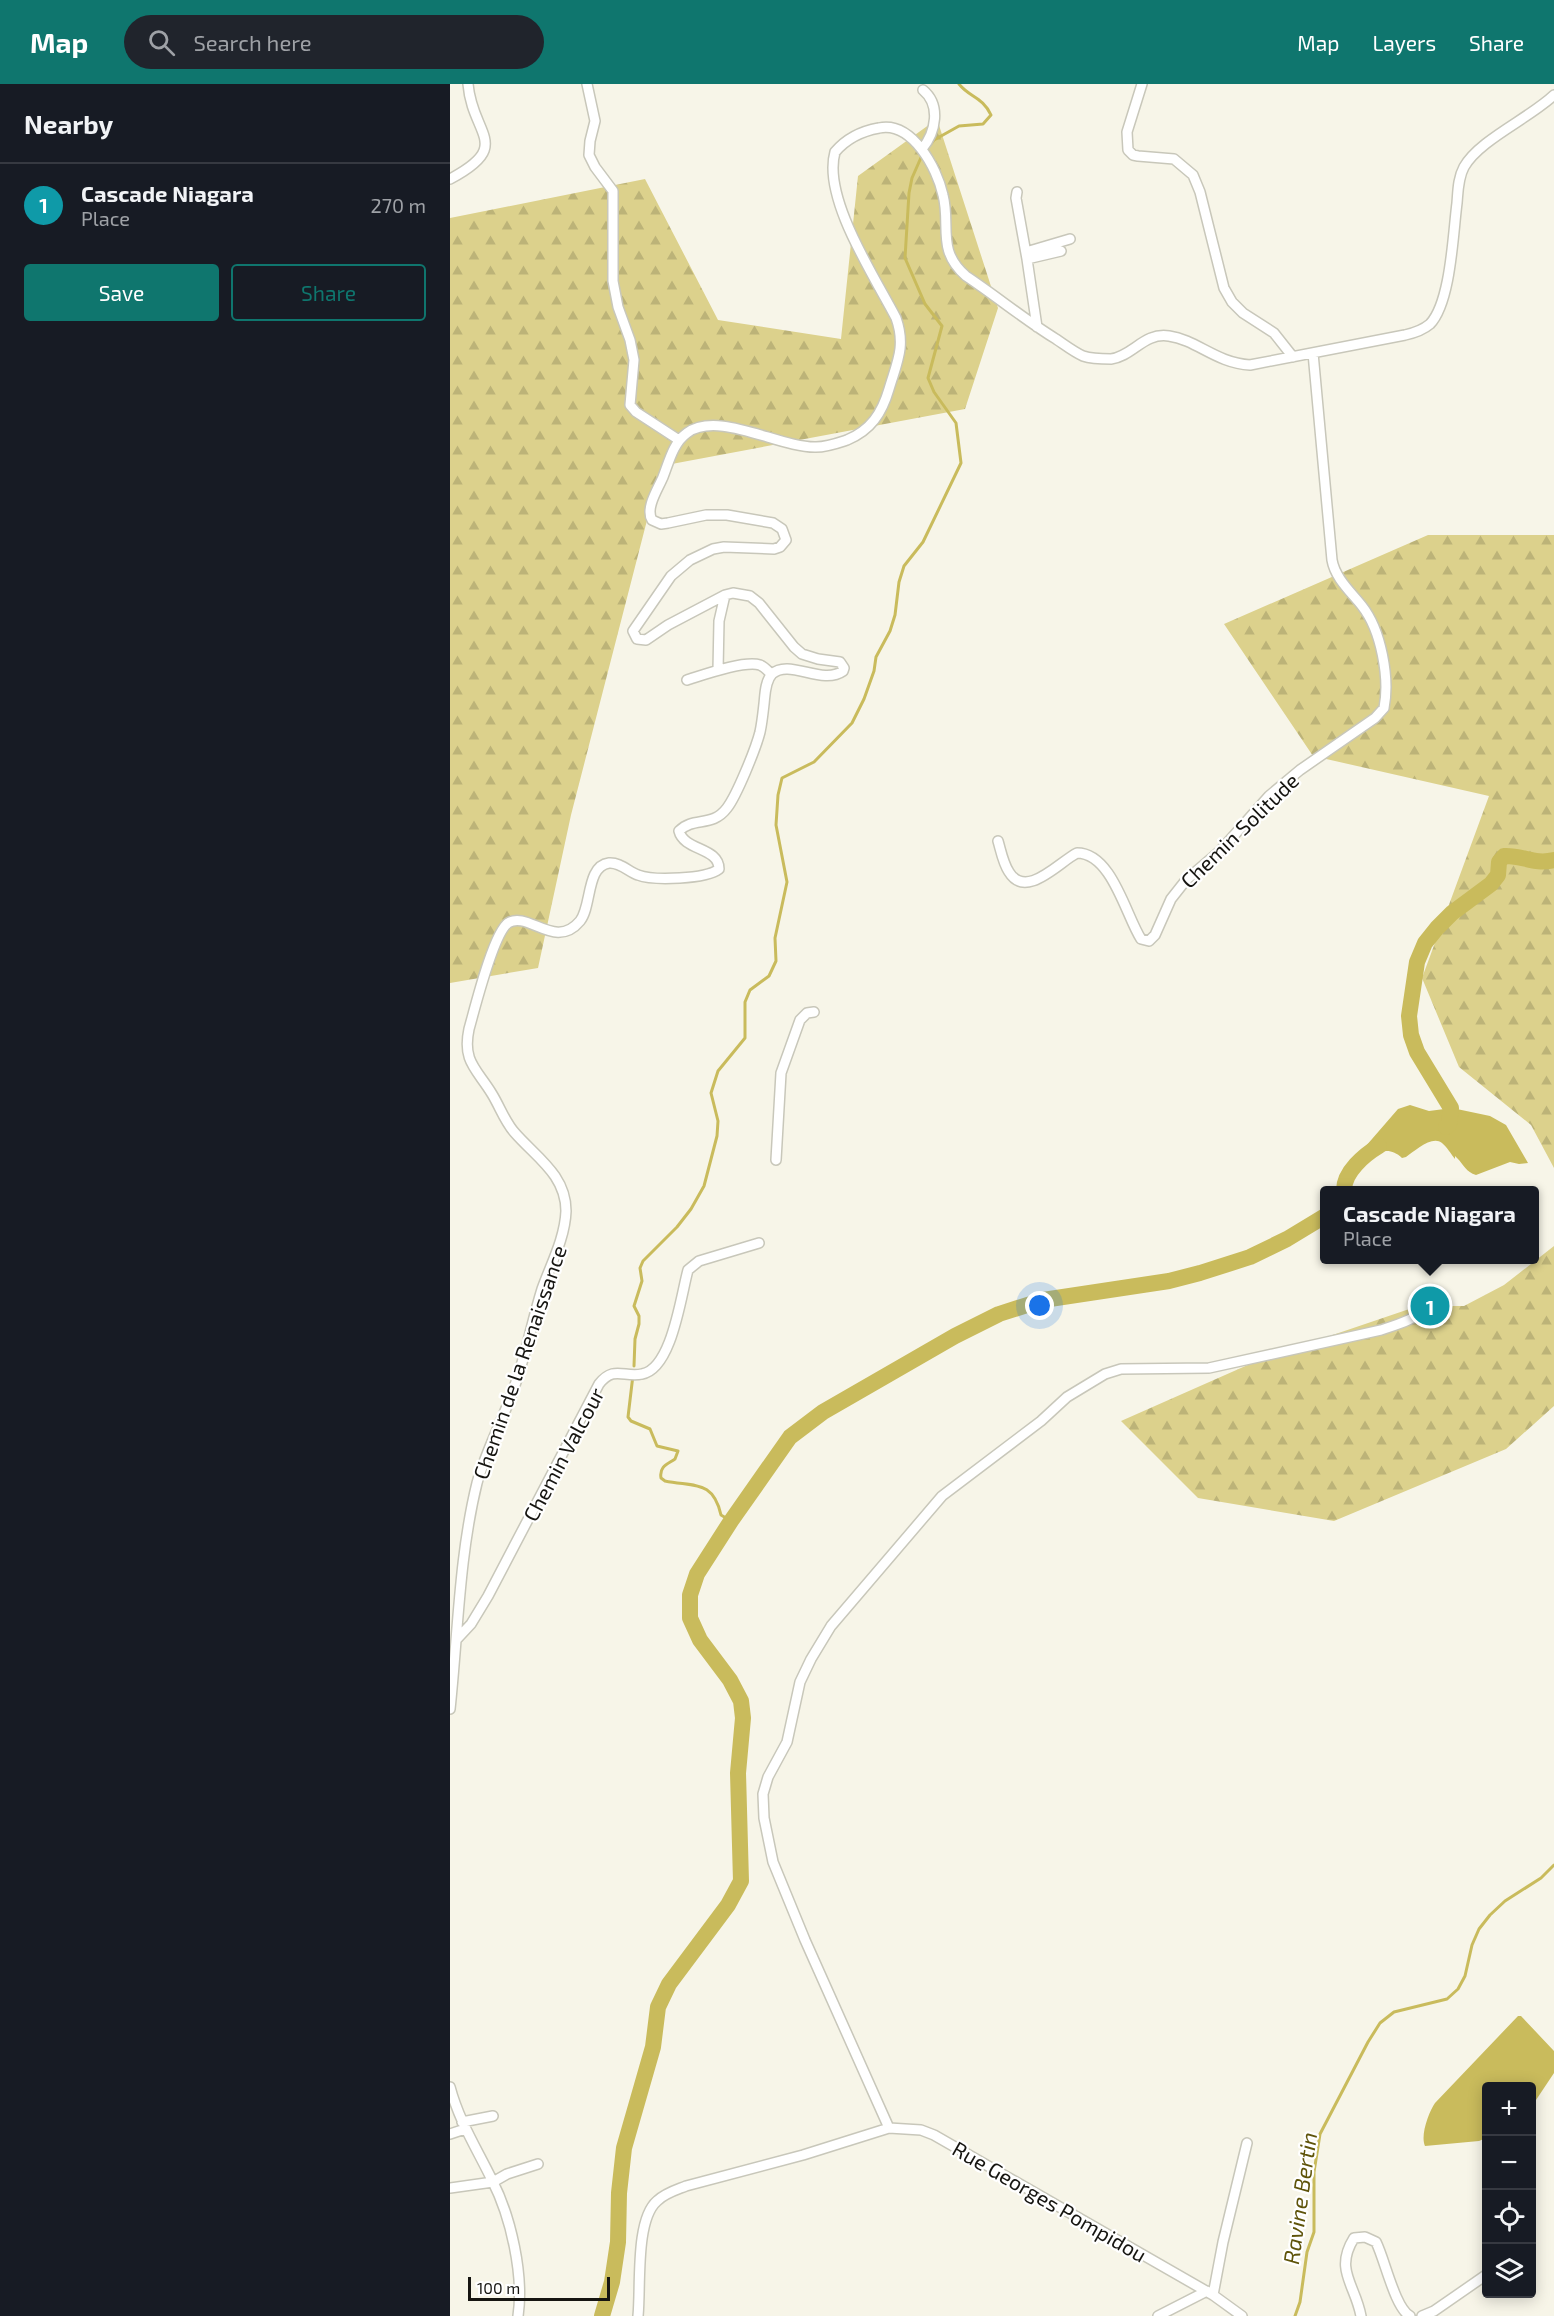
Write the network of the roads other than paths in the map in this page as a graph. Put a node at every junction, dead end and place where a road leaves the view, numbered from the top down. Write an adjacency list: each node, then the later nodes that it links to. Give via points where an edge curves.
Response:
1 (468, 84): 7 (street, via 472,109 487,146 473,165)
2 (587, 84): 15 (street, via 595,121 589,155 613,195 613,281 634,360 630,405)
3 (1142, 84): 14 (street, via 1127,132 1128,150 1138,156 1174,159 1193,175 1224,288 1243,313 1274,333)
4 (923, 90): 6 (street, via 932,101 934,118 932,135)
5 (1554, 95): 13 (street, via 1474,154 1464,168 1446,286 1429,325 1405,335)
6 (922, 149): 12 (street, via 944,195 946,243 953,262 966,276); 15 (street, via 903,132 881,127 850,139 834,157 841,212 901,332 901,351 887,398 867,429 838,444 817,447 712,426 700,427)
7 (450, 179)
8 (1017, 192): 11 (street)
9 (1071, 239): 11 (street)
10 (1061, 251): 11 (street)
11 (1027, 256): 12 (street)
12 (1037, 327): 14 (street, via 1076,352 1096,359 1120,356 1148,338 1166,335 1226,361 1243,364)
13 (1313, 353): 14 (street); 20 (street, Chemin Solitude, via 1333,568 1378,632 1384,708 1269,796 1220,850 1186,880 1149,941 1140,939 1116,883 1088,855 1077,853 1038,880 1018,881 1010,875)
14 (1293, 357)
15 (679, 440): 16 (street, via 652,505 652,520 668,524 706,514 727,514 773,523 782,529 786,540 774,549 724,547 690,560 671,576 633,631 641,641 646,640)
16 (725, 595): 17 (street, via 718,630); 18 (street, via 750,597 766,610 802,654 840,662 844,668 840,674 829,677 785,669)
17 (718, 670): 18 (street, via 754,664); 19 (street)
18 (771, 674): 25 (street, Chemin de la Renaissance, via 760,733 733,798 717,818 692,823 679,831 685,842 713,856 719,869 698,877 650,877 608,863 596,872 583,916 574,927 554,933 517,920 498,935 469,1029 467,1054 515,1133 554,1175 565,1200 566,1215 516,1384 478,1482 466,1548)
19 (687, 680)
20 (998, 841)
21 (814, 1012): 22 (street, via 800,1020 781,1072)
22 (777, 1160)
23 (759, 1243): 25 (street, Chemin Valcour, via 705,1259 688,1270 672,1335 657,1366 642,1374 604,1377 488,1596)
24 (1430, 1306): 31 (street, via 1382,1330 1209,1368 1121,1369 1105,1374 1067,1397 942,1496 831,1626 800,1682 787,1742 763,1794 764,1818 773,1862 804,1940)
25 (457, 1639): 26 (street, Chemin de la Renaissance)
26 (450, 1709)
27 (450, 2087): 28 (street)
28 (452, 2101): 30 (street)
29 (493, 2116): 30 (street)
30 (464, 2126): 32 (street); 35 (street)
31 (889, 2128): 38 (street, Rue Georges Pompidou, via 934,2135); 40 (street, via 686,2186 656,2201 643,2228)
32 (450, 2134)
33 (1247, 2144): 38 (street)
34 (538, 2164): 35 (street)
35 (493, 2182): 36 (street); 39 (street, via 509,2227 519,2276)
36 (450, 2188)
37 (1482, 2278): 45 (street)
38 (1210, 2293): 41 (street); 42 (street, Rue Georges Pompidou)
39 (518, 2316)
40 (638, 2316)
41 (1158, 2316)
42 (1242, 2316)
43 (1360, 2316): 44 (street, via 1344,2266 1354,2238 1365,2237 1376,2242 1398,2304)
44 (1410, 2316)
45 (1422, 2316)

